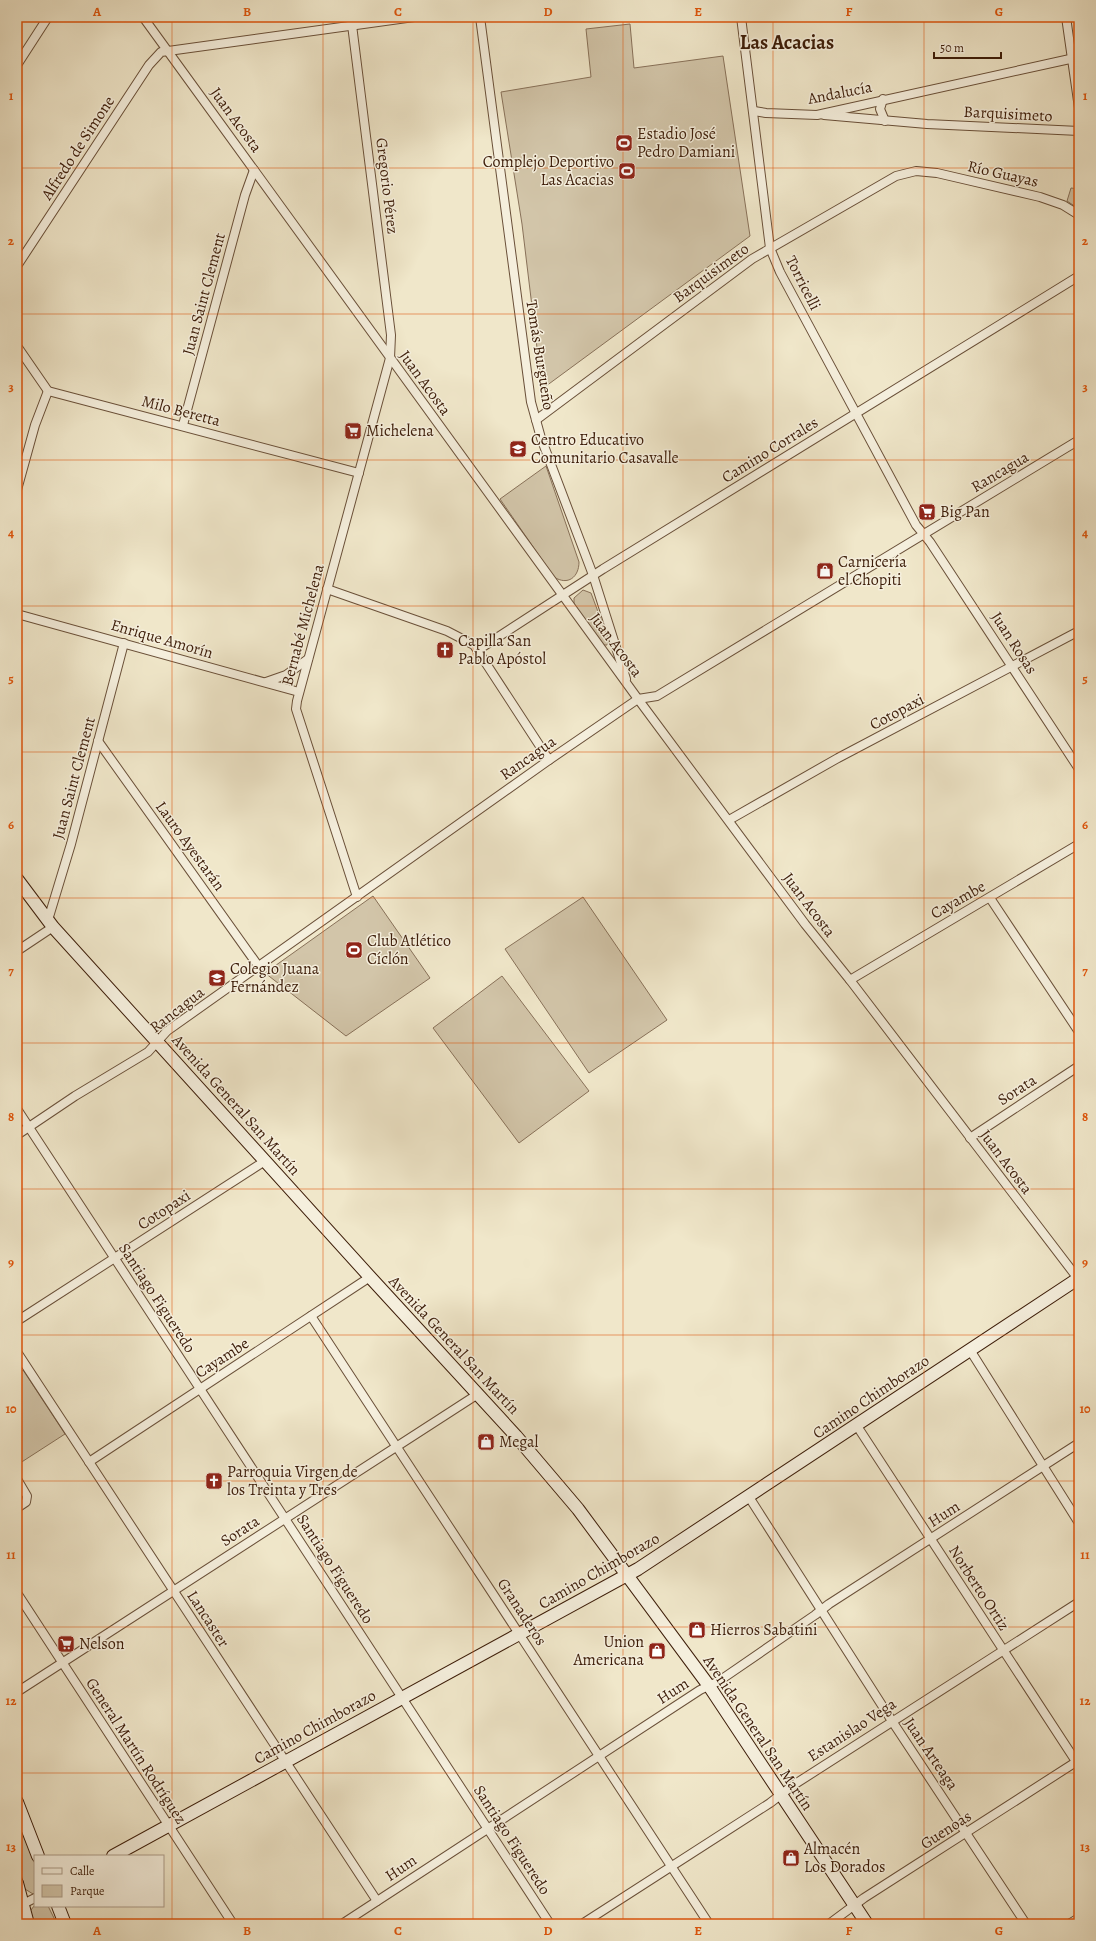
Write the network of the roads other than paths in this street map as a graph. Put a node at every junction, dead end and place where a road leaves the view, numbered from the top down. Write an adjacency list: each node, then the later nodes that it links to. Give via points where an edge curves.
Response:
1 (48, 17): 10 (street)
2 (143, 17): 8 (street, Juan Acosta)
3 (414, 17): 7 (street)
4 (480, 17): 27 (street, Tomás Burgueño, via 531,402)
5 (742, 17): 13 (street, Torricelli)
6 (1066, 17): 9 (street)
7 (352, 21): 8 (street); 24 (street, Gregorio Pérez, via 391,335)
8 (167, 50): 17 (street, Juan Acosta); 21 (street, Alfredo de Simone, via 156,56 149,65)
9 (1076, 57): 11 (street, Andalucía); 12 (street)
10 (17, 65)
11 (883, 99): 14 (street, Andalucía); 15 (street, Andalucía, via 880,109)
12 (1079, 108)
13 (754, 111): 14 (street, Andalucía); 20 (street, Torricelli)
14 (817, 114): 15 (street, Barquisimeto)
15 (885, 122): 16 (street, Barquisimeto)
16 (1079, 131)
17 (254, 170): 24 (street, Juan Acosta); 28 (street, Juan Saint Clement)
18 (916, 171): 19 (street, Río Guayas, via 937,173 1040,197 1063,205); 20 (street, Barquisimeto, via 896,176)
19 (1079, 215)
20 (770, 248): 26 (street, Torricelli, via 780,272); 27 (street, Barquisimeto)
21 (17, 266)
22 (1079, 276): 26 (street, Camino Corrales)
23 (17, 346): 25 (street)
24 (390, 358): 30 (street, Bernabé Michelena); 35 (street, Juan Acosta)
25 (48, 391): 28 (street, Milo Beretta); 31 (street, via 35,425)
26 (857, 412): 32 (street, Torricelli, via 916,525); 33 (street, Camino Corrales)
27 (536, 420): 33 (street, Tomás Burgueño)
28 (183, 426): 30 (street, Milo Beretta)
29 (1079, 440): 32 (street, Rancagua)
30 (359, 473): 34 (street, Bernabé Michelena)
31 (17, 490)
32 (924, 535): 41 (street, Juan Rosas); 45 (street, Rancagua, via 657,696)
33 (594, 576): 35 (street, Camino Corrales); 43 (street, Tomás Burgueño)
34 (327, 589): 39 (street, via 447,631 468,641); 40 (street, Bernabé Michelena)
35 (562, 596): 39 (street, Camino Corrales); 43 (street, Juan Acosta)
36 (17, 614): 38 (street, Enrique Amorín)
37 (1079, 631): 41 (street, Cotopaxi)
38 (124, 643): 42 (street, Enrique Amorín); 46 (street, Juan Saint Clement)
39 (478, 650): 47 (street)
40 (309, 659): 42 (street, via 286,675); 44 (street, Bernabé Michelena)
41 (1012, 666): 48 (street, Juan Rosas); 49 (street, Cotopaxi, via 838,758)
42 (266, 683): 44 (street, Enrique Amorín)
43 (628, 684): 45 (street, Juan Acosta)
44 (299, 692): 52 (street, Bernabé Michelena, via 297,716)
45 (638, 699): 47 (street, Rancagua); 49 (street, Juan Acosta)
46 (98, 741): 54 (street, Juan Saint Clement); 56 (street, Lauro Ayestarán)
47 (549, 760): 52 (street, Rancagua)
48 (1079, 769)
49 (729, 820): 57 (street, Juan Acosta, via 805,924)
50 (1079, 844): 53 (street, Cayambe)
51 (17, 879): 54 (main road, Avenida General San Martín)
52 (357, 897): 56 (street, Rancagua)
53 (990, 898): 57 (street, Cayambe); 58 (street)
54 (50, 923): 55 (street); 59 (main road, Avenida General San Martín)
55 (17, 951)
56 (259, 967): 59 (street, Rancagua, via 167,1031)
57 (850, 980): 64 (street, Juan Acosta)
58 (1079, 1032)
59 (157, 1042): 62 (street, Rancagua, via 148,1052); 65 (main road, Avenida General San Martín)
60 (1079, 1066): 64 (street, Sorata)
61 (17, 1109): 62 (street, Santiago Figueredo)
62 (29, 1127): 63 (street, Rancagua); 66 (street, Santiago Figueredo)
63 (17, 1135)
64 (970, 1138): 68 (street, Juan Acosta)
65 (265, 1161): 66 (street, Cotopaxi); 67 (main road, Avenida General San Martín)
66 (114, 1258): 70 (street, Cotopaxi); 75 (street, Santiago Figueredo)
67 (370, 1277): 69 (street, Cayambe); 76 (main road, Avenida General San Martín)
68 (1079, 1279): 71 (main road, Camino Chimborazo)
69 (311, 1316): 75 (street, Cayambe); 79 (street, Granaderos)
70 (17, 1321)
71 (970, 1350): 77 (main road, Camino Chimborazo); 81 (street)
72 (17, 1352): 73 (street, Lancaster)
73 (25, 1364): 74 (street); 80 (street, Lancaster)
74 (17, 1369)
75 (200, 1389): 80 (street, Cayambe); 85 (street, Santiago Figueredo)
76 (478, 1394): 79 (street, Sorata); 88 (main road, Avenida General San Martín, via 572,1503)
77 (857, 1426): 83 (main road, Camino Chimborazo); 87 (street, Norberto Ortiz)
78 (1079, 1443): 81 (street, Hum)
79 (397, 1446): 85 (street, Sorata); 93 (street, Granaderos)
80 (89, 1462): 89 (street, Lancaster)
81 (1043, 1466): 86 (street); 87 (street, Hum)
82 (17, 1479): 84 (street, via 27,1499)
83 (749, 1497): 88 (main road, Camino Chimborazo); 92 (street, Juan Arteaga)
84 (17, 1508)
85 (285, 1519): 89 (street, Sorata); 98 (street, Santiago Figueredo)
86 (1079, 1523)
87 (930, 1540): 92 (street, Hum); 94 (street, Norberto Ortiz)
88 (627, 1575): 93 (main road, Camino Chimborazo); 96 (main road, Avenida General San Martín)
89 (173, 1591): 95 (street, Sorata); 101 (street, Lancaster)
90 (17, 1593): 95 (street, General Martín Rodríguez)
91 (1079, 1602): 94 (street, Estanislao Vega)
92 (822, 1610): 96 (street, Hum); 99 (street, Juan Arteaga)
93 (520, 1634): 98 (main road, Camino Chimborazo); 100 (street, Granaderos)
94 (1003, 1650): 99 (street, Estanislao Vega); 102 (street, Norberto Ortiz)
95 (62, 1663): 97 (street, Sorata); 105 (street, General Martín Rodríguez)
96 (709, 1686): 100 (street, Hum); 103 (main road, Avenida General San Martín)
97 (17, 1692)
98 (402, 1698): 101 (main road, Camino Chimborazo); 106 (street, Santiago Figueredo)
99 (892, 1721): 103 (street, Estanislao Vega); 107 (street, Juan Arteaga)
100 (599, 1755): 106 (street, Hum); 110 (street, Granaderos)
101 (285, 1762): 105 (main road, Camino Chimborazo); 113 (street, Lancaster)
102 (1078, 1763): 107 (street, Guenoas)
103 (781, 1794): 110 (street, Estanislao Vega); 115 (main road, Avenida General San Martín)
104 (17, 1802): 108 (main road)
105 (168, 1826): 109 (main road, Camino Chimborazo); 120 (street, General Martín Rodríguez)
106 (487, 1828): 113 (street, Hum); 122 (street, Santiago Figueredo)
107 (967, 1833): 115 (street, Guenoas); 127 (street, Juan Arteaga)
108 (38, 1855)
109 (115, 1855)
110 (671, 1866): 123 (street, Estanislao Vega); 124 (street, Granaderos)
111 (17, 1882): 114 (main road)
112 (34, 1898): 114 (street)
113 (378, 1901): 121 (street, Hum)
114 (23, 1904): 118 (main road)
115 (855, 1906): 125 (street, Guenoas); 126 (main road, Avenida General San Martín)
116 (58, 1907): 119 (main road)
117 (1079, 1918): 128 (street)
118 (28, 1924)
119 (65, 1924)
120 (233, 1924)
121 (342, 1924)
122 (550, 1924)
123 (582, 1924)
124 (709, 1924)
125 (829, 1924)
126 (867, 1924)
127 (1026, 1924)
128 (1069, 1924)

